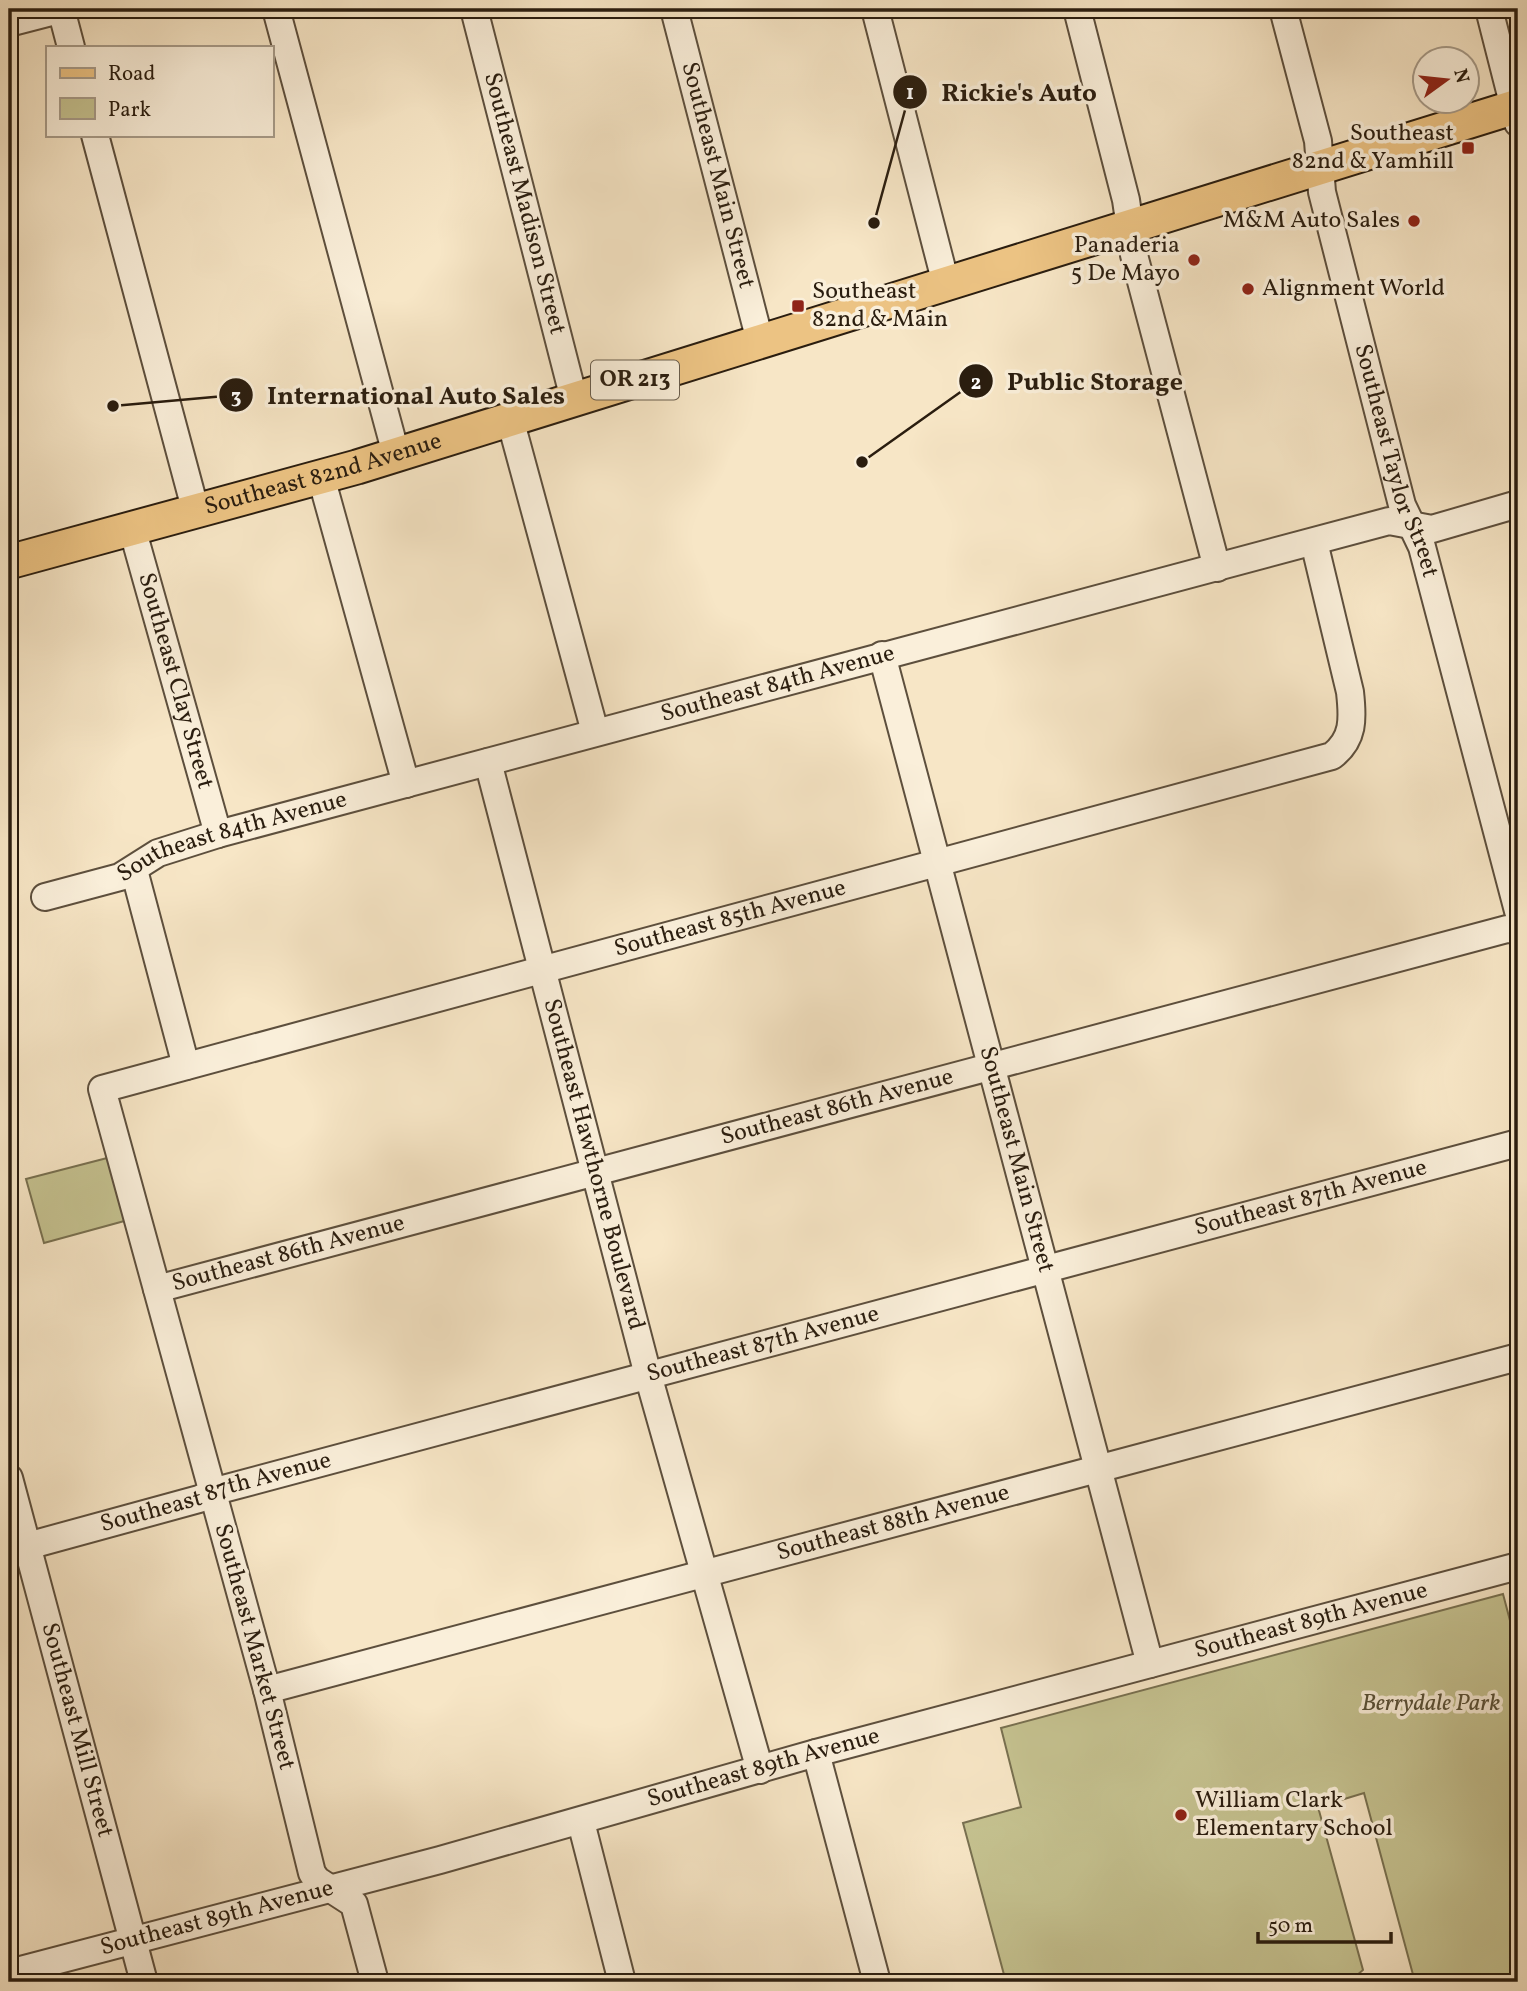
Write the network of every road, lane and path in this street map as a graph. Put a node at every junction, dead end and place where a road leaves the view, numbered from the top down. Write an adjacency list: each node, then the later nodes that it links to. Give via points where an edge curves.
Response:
1 (62, 9): 9 (street); 10 (street)
2 (276, 9): 19 (street)
3 (474, 9): 17 (street, Southeast Madison Street)
4 (674, 9): 16 (street, Southeast Main Street)
5 (875, 9): 15 (street)
6 (1077, 9): 14 (street)
7 (1283, 9): 13 (street, Southeast Taylor Street, via 1318,141)
8 (1489, 9): 11 (street)
9 (9, 23)
10 (71, 46)
11 (1517, 112): 13 (main road, Southeast 82nd Avenue / OR 213)
12 (95, 136): 22 (street)
13 (1320, 169): 14 (main road, Southeast 82nd Avenue / OR 213); 23 (street, Southeast Taylor Street, via 1324,201 1399,494)
14 (1130, 227): 15 (main road, Southeast 82nd Avenue / OR 213); 27 (street)
15 (946, 284): 16 (main road, Southeast 82nd Avenue / OR 213)
16 (760, 341): 17 (main road, Southeast 82nd Avenue / OR 213)
17 (573, 399): 18 (main road, Southeast 82nd Avenue / OR 213)
18 (510, 419): 19 (main road, Southeast 82nd Avenue / OR 213); 29 (street)
19 (396, 454): 20 (main road, Southeast 82nd Avenue / OR 213)
20 (321, 477): 22 (main road, Southeast 82nd Avenue / OR 213); 31 (street)
21 (1518, 504): 23 (street, Southeast 84th Avenue, via 1432,529)
22 (196, 512): 24 (main road, Southeast 82nd Avenue / OR 213)
23 (1412, 526): 25 (street, Southeast 84th Avenue, via 1390,521); 36 (street, Southeast Taylor Street, via 1422,547)
24 (132, 528): 26 (main road, Southeast 82nd Avenue / OR 213); 32 (street, Southeast Clay Street)
25 (1314, 542): 27 (street, Southeast 84th Avenue); 33 (street, Southeast 85th Avenue, via 1350,692 1353,717 1345,746 1332,756)
26 (9, 562)
27 (1217, 568): 28 (street, Southeast 84th Avenue)
28 (881, 655): 29 (street, Southeast 84th Avenue); 33 (street, Southeast Main Street)
29 (594, 732): 30 (street, Southeast 84th Avenue)
30 (488, 762): 31 (street, Southeast 84th Avenue); 38 (street, Southeast Hawthorne Boulevard)
31 (406, 784): 32 (street, Southeast 84th Avenue)
32 (218, 834): 34 (street, Southeast 84th Avenue, via 158,852)
33 (935, 862): 38 (street, Southeast 85th Avenue); 39 (street, Southeast Main Street)
34 (134, 870): 35 (street, Southeast 84th Avenue); 40 (street)
35 (45, 897)
36 (1518, 911)
37 (1518, 930): 39 (street, Southeast 86th Avenue, via 1507,929)
38 (544, 967): 40 (street, Southeast 85th Avenue); 43 (street, Southeast Hawthorne Boulevard)
39 (991, 1065): 43 (street, Southeast 86th Avenue); 44 (street, Southeast Main Street)
40 (186, 1066): 41 (street, Southeast 85th Avenue)
41 (102, 1088): 45 (street, Southeast Market Street)
42 (1518, 1143): 44 (street, Southeast 87th Avenue)
43 (596, 1172): 45 (street, Southeast 86th Avenue); 47 (street, Southeast Hawthorne Boulevard)
44 (1044, 1269): 47 (street, Southeast 87th Avenue); 48 (street, Southeast Main Street)
45 (157, 1289): 50 (street, Southeast Market Street)
46 (1518, 1357): 48 (street, Southeast 88th Avenue)
47 (648, 1375): 50 (street, Southeast 87th Avenue); 53 (street, Southeast Hawthorne Boulevard)
48 (1096, 1467): 53 (street, Southeast 88th Avenue); 54 (street, Southeast Main Street)
49 (9, 1478): 51 (street, Southeast Mill Street)
50 (213, 1494): 51 (street, Southeast 87th Avenue); 55 (street, Southeast Market Street)
51 (18, 1548): 60 (street, Southeast Mill Street)
52 (1518, 1566): 54 (street, Southeast 89th Avenue)
53 (704, 1573): 55 (street, Southeast 88th Avenue); 57 (street, Southeast Hawthorne Boulevard)
54 (1150, 1664): 56 (street, Southeast 89th Avenue)
55 (267, 1690): 59 (street, Southeast Market Street, via 312,1873)
56 (816, 1753): 57 (street, Southeast 89th Avenue); 65 (street)
57 (760, 1770): 58 (street, Southeast 89th Avenue)
58 (581, 1822): 59 (street, Southeast 89th Avenue); 64 (street)
59 (331, 1889): 60 (street, Southeast 89th Avenue); 63 (street, Southeast Market Street, via 357,1909)
60 (133, 1941): 61 (street, Southeast 89th Avenue); 62 (street, Southeast Mill Street)
61 (9, 1973)
62 (144, 1982)
63 (375, 1982)
64 (622, 1982)
65 (877, 1982)

